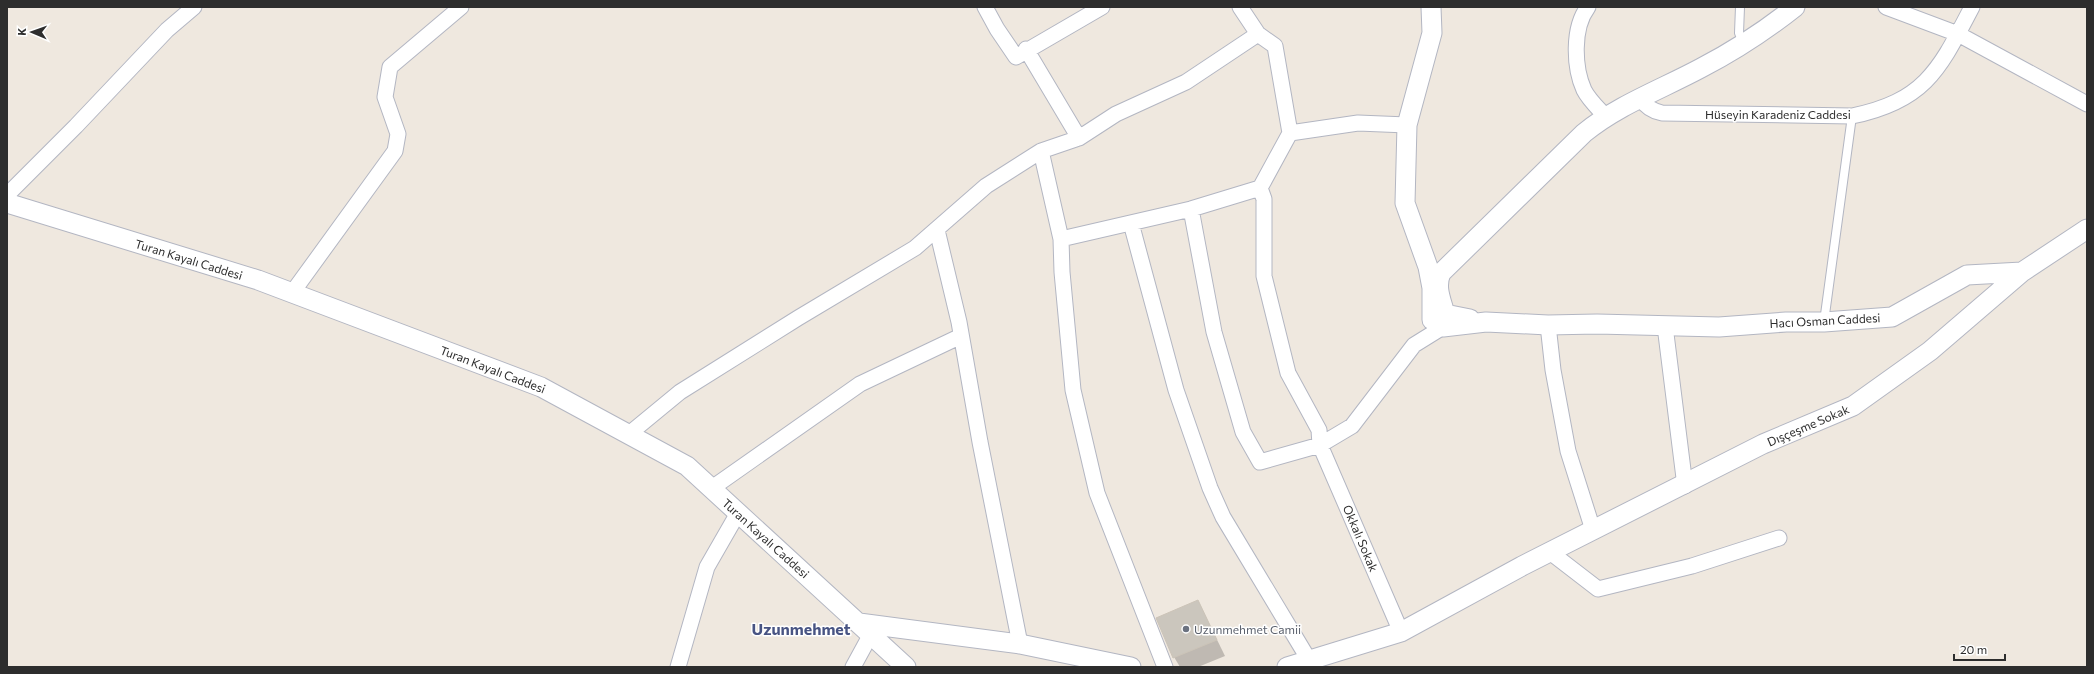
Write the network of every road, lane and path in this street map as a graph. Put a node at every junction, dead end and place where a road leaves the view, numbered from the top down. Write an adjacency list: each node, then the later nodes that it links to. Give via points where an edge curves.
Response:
1 (194, 7): 25 (street, via 167,30)
2 (461, 7): 34 (street, via 390,67 385,97 398,134 395,151)
3 (985, 7): 15 (street, via 1016,57)
4 (1102, 7): 15 (street)
5 (1240, 7): 12 (street)
6 (1431, 7): 20 (street, via 1432,33)
7 (1588, 7): 19 (street, via 1579,29 1578,64 1585,92)
8 (1740, 7): 14 (lane, via 1739,33)
9 (1796, 7): 14 (street)
10 (1886, 7): 13 (street)
11 (1972, 7): 13 (street, Hüseyin Karadeniz Caddesi)
12 (1258, 34): 21 (street, via 1275,46); 22 (street, via 1186,82 1116,114)
13 (1958, 34): 17 (street); 18 (street, Hüseyin Karadeniz Caddesi, via 1941,64 1917,89 1887,107)
14 (1742, 43): 16 (street, via 1702,68)
15 (1026, 50): 22 (street)
16 (1641, 99): 18 (street, Hüseyin Karadeniz Caddesi, via 1649,108 1662,113); 19 (street)
17 (2087, 104)
18 (1852, 116): 36 (lane)
19 (1606, 117): 32 (street, via 1584,133)
20 (1406, 125): 21 (street, via 1358,123); 32 (street, via 1405,203)
21 (1290, 133): 24 (street)
22 (1079, 138): 23 (street)
23 (1041, 151): 30 (street, via 986,186); 31 (street)
24 (1260, 188): 27 (street); 41 (street, via 1264,199 1264,276 1288,374 1319,430)
25 (7, 195)
26 (7, 203): 34 (street, Turan Kayalı Caddesi, via 258,280)
27 (1191, 209): 28 (street); 41 (street, Hacı Osman Caddesi, via 1214,332 1244,432 1256,456 1260,462)
28 (1131, 223): 31 (street); 51 (street, via 1176,390 1210,488 1223,517)
29 (2087, 228): 33 (street, Dışçeşme Sokak)
30 (937, 230): 39 (street); 40 (street, via 915,248 680,392)
31 (1061, 239): 56 (street, via 1073,390 1097,493)
32 (1435, 270): 35 (street, via 1432,288)
33 (2022, 272): 36 (street, Hacı Osman Caddesi, via 1967,275 1892,317); 42 (street, Dışçeşme Sokak, via 1930,351 1852,406 1763,444)
34 (292, 293): 40 (street, Turan Kayalı Caddesi, via 541,387)
35 (1440, 320): 37 (street, Hacı Osman Caddesi); 41 (street, Hacı Osman Caddesi, via 1414,345 1352,426)
36 (1824, 322): 38 (street, Hacı Osman Caddesi, via 1720,327)
37 (1548, 325): 38 (street, Hacı Osman Caddesi); 45 (street, via 1553,370 1568,451)
38 (1665, 326): 42 (street)
39 (962, 336): 43 (street, via 860,384); 50 (street)
40 (630, 434): 43 (street, Turan Kayalı Caddesi, via 687,466)
41 (1320, 445): 49 (street, Okkalı Sokak)
42 (1685, 485): 45 (street, Dışçeşme Sokak)
43 (712, 488): 44 (street, Turan Kayalı Caddesi)
44 (738, 512): 48 (street, Turan Kayalı Caddesi); 52 (street, via 707,567)
45 (1593, 530): 47 (street, Dışçeşme Sokak)
46 (1779, 538): 47 (street, via 1692,566 1598,589)
47 (1550, 552): 49 (street, Dışçeşme Sokak)
48 (865, 628): 50 (street); 53 (street); 54 (street, Turan Kayalı Caddesi)
49 (1401, 632): 51 (street, Dışçeşme Sokak)
50 (1020, 644): 55 (street)
51 (1309, 660): 57 (street, Dışçeşme Sokak)
52 (678, 667)
53 (852, 667)
54 (906, 667)
55 (1131, 667)
56 (1165, 667)
57 (1287, 667)

